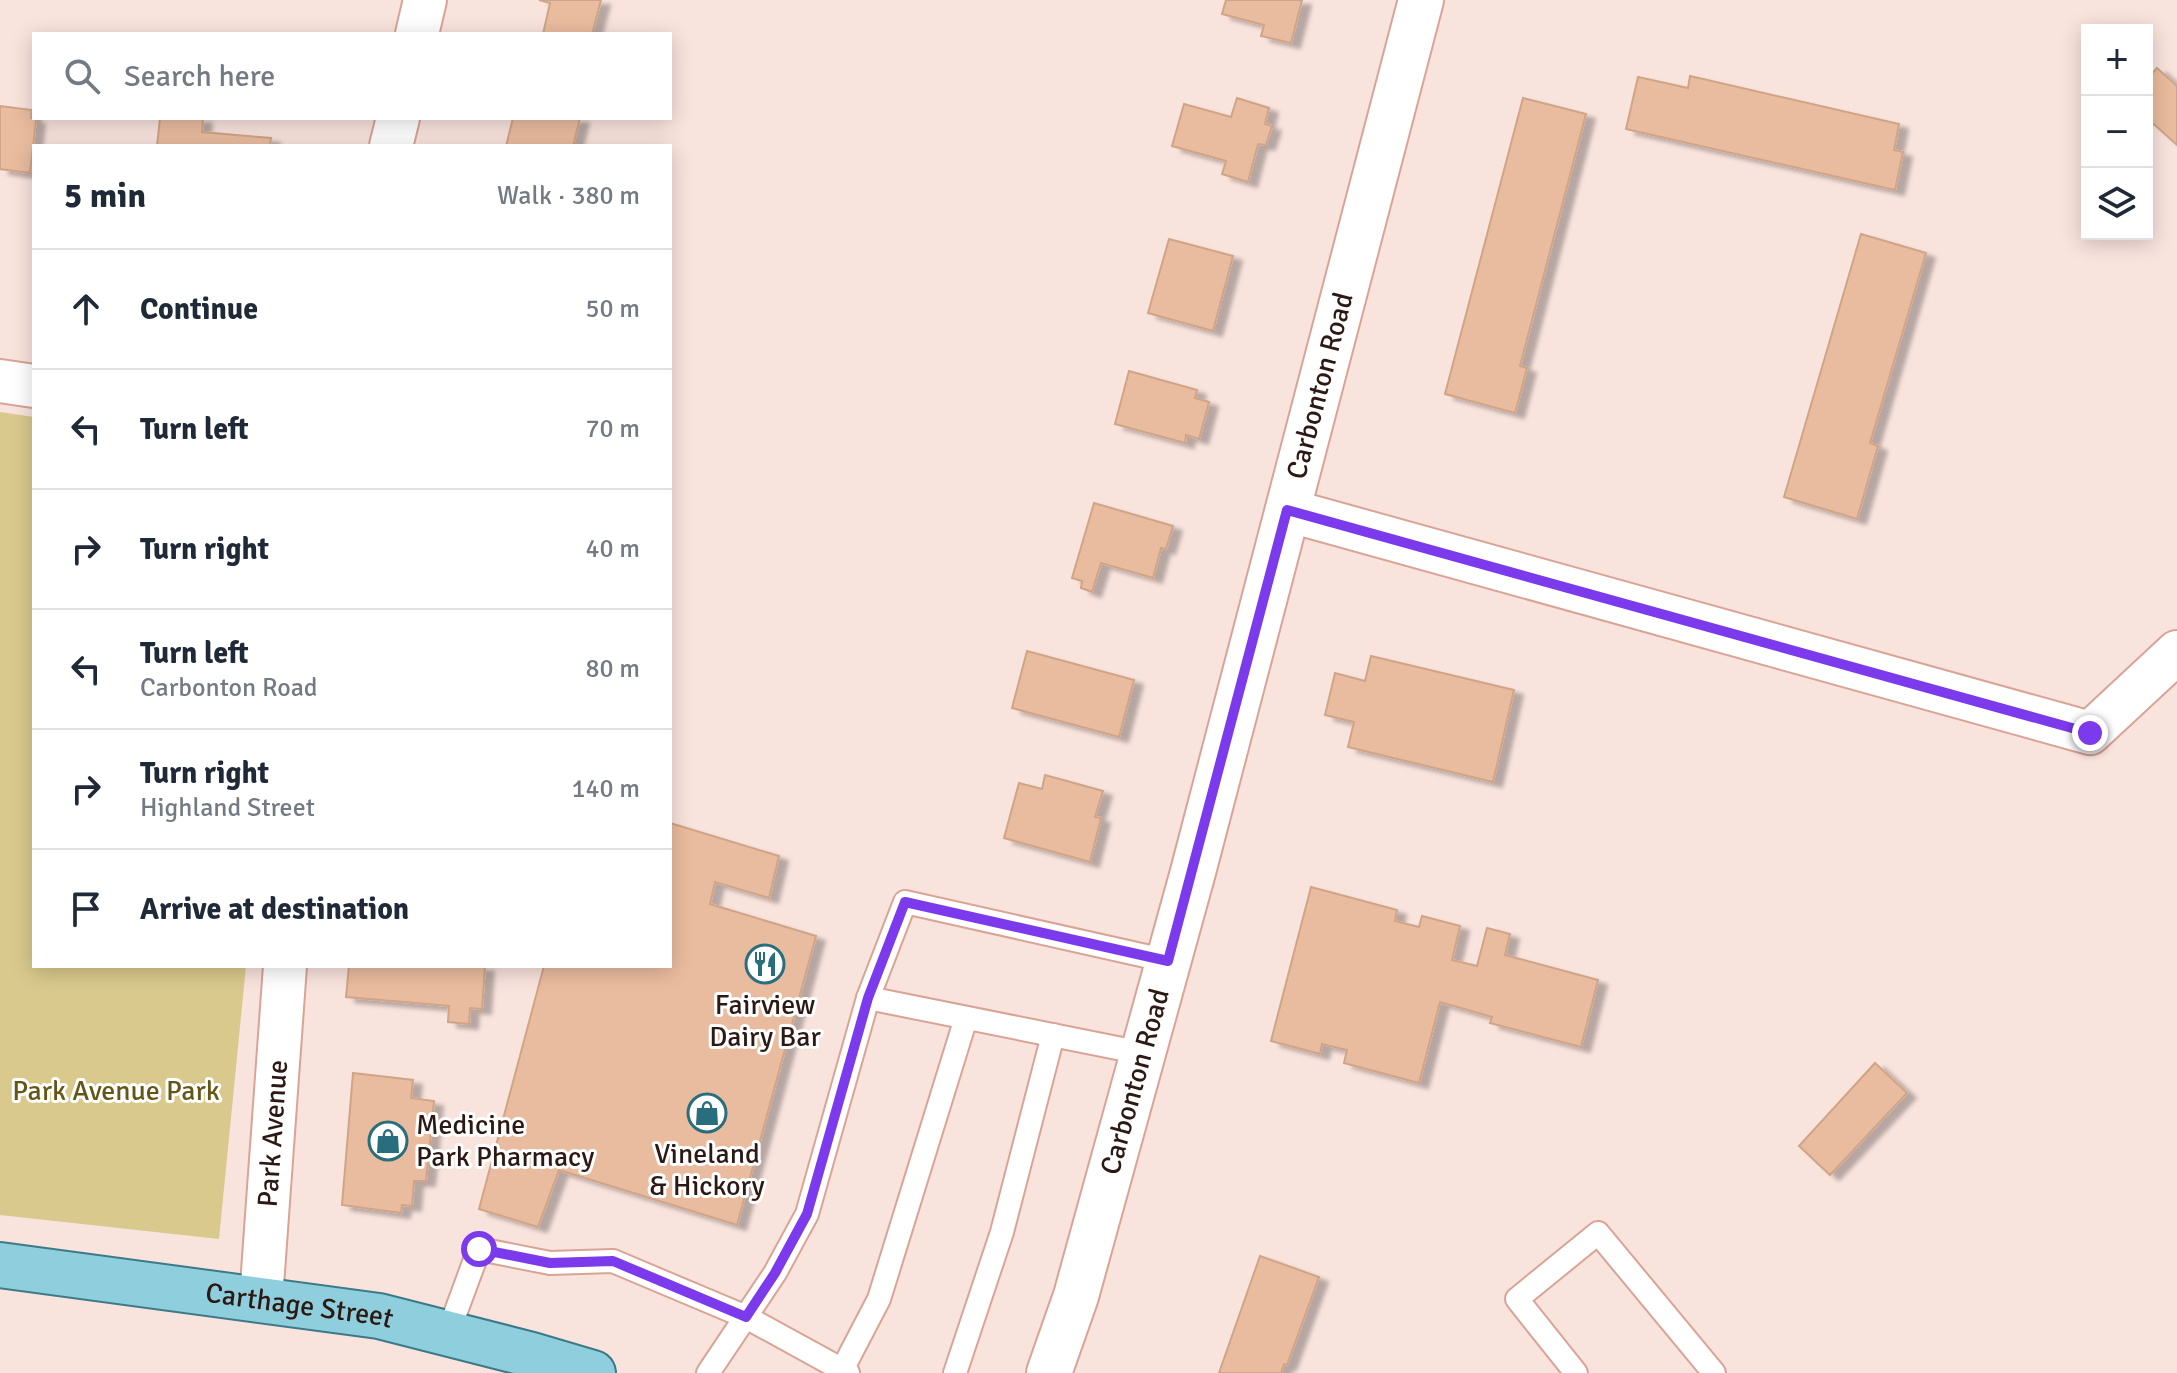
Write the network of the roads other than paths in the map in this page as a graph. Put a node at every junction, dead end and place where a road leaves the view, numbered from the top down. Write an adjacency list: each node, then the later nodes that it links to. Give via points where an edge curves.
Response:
1 (425, 0): 3 (street)
2 (1421, 0): 8 (street, Carbonton Road)
3 (417, 32)
4 (398, 120): 5 (street)
5 (392, 144)
6 (0, 381): 7 (street)
7 (32, 386)
8 (1287, 510): 9 (street, via 2090,733); 10 (street, Carbonton Road)
9 (2177, 652)
10 (1168, 961): 12 (lane, via 905,902); 15 (street, Carbonton Road)
11 (285, 968): 17 (street, Park Avenue)
12 (868, 998): 13 (lane); 18 (lane, via 807,1214)
13 (966, 1018): 14 (lane); 20 (lane, via 879,1299)
14 (1053, 1035): 15 (lane); 23 (lane, via 1002,1232)
15 (1142, 1053): 24 (street, Carbonton Road, via 1080,1281)
16 (0, 1265): 17 (main road, Carthage Street)
17 (261, 1299): 19 (main road, Carthage Street, via 379,1316)
18 (746, 1317): 19 (lane, via 613,1261 550,1263 479,1249); 20 (lane); 22 (lane)
19 (448, 1333): 21 (main road, Carthage Street)
20 (845, 1371)
21 (593, 1373)
22 (708, 1373)
23 (955, 1373)
24 (1049, 1373)
25 (1576, 1373): 26 (lane, via 1517,1299 1598,1233)
26 (1714, 1373)

